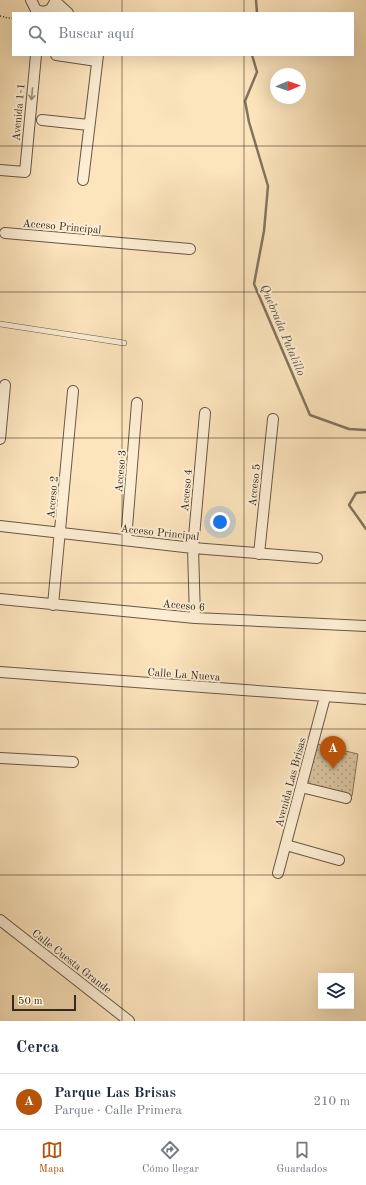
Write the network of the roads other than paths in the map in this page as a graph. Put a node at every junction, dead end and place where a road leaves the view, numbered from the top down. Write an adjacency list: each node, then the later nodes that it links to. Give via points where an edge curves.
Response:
1 (31, 0): 3 (street, via 33,7)
2 (54, 4): 3 (street); 4 (street)
3 (40, 12)
4 (66, 12)
5 (36, 56): 10 (street, Avenida 1-1, one-way to 10, via 25,172)
6 (70, 56): 7 (street)
7 (98, 58): 9 (street)
8 (42, 120): 9 (street)
9 (89, 125): 11 (street)
10 (0, 170)
11 (83, 180)
12 (2, 233): 13 (street, Acceso Principal)
13 (190, 249)
14 (0, 324): 15 (lane)
15 (124, 343)
16 (4, 385): 21 (street)
17 (73, 391): 23 (street, Acceso 2)
18 (138, 403): 24 (street, Acceso 3)
19 (205, 413): 25 (street, Acceso 4)
20 (273, 419): 26 (street, Acceso 5)
21 (0, 439)
22 (0, 526): 23 (street, Acceso Principal)
23 (61, 533): 24 (street, Acceso Principal); 29 (street, Acceso 2)
24 (126, 540): 25 (street, Acceso Principal)
25 (193, 548): 26 (street, Acceso Principal); 30 (street, Acceso 4)
26 (259, 554): 27 (street, Acceso Principal)
27 (317, 558)
28 (0, 599): 29 (street, Acceso 6)
29 (53, 605): 30 (street, Acceso 6)
30 (195, 618): 31 (street, Acceso 6)
31 (366, 626)
32 (0, 672): 33 (street, Calle La Nueva)
33 (325, 697): 34 (street, Calle La Nueva); 37 (street, Avenida Las Brisas)
34 (366, 699)
35 (0, 758): 36 (street)
36 (73, 762)
37 (301, 787): 38 (street); 39 (street, Avenida Las Brisas)
38 (346, 798)
39 (286, 845): 40 (street); 41 (street, Avenida Las Brisas)
40 (339, 860)
41 (278, 873)
42 (0, 920): 43 (street, Calle Cuesta Grande)
43 (129, 1021)

